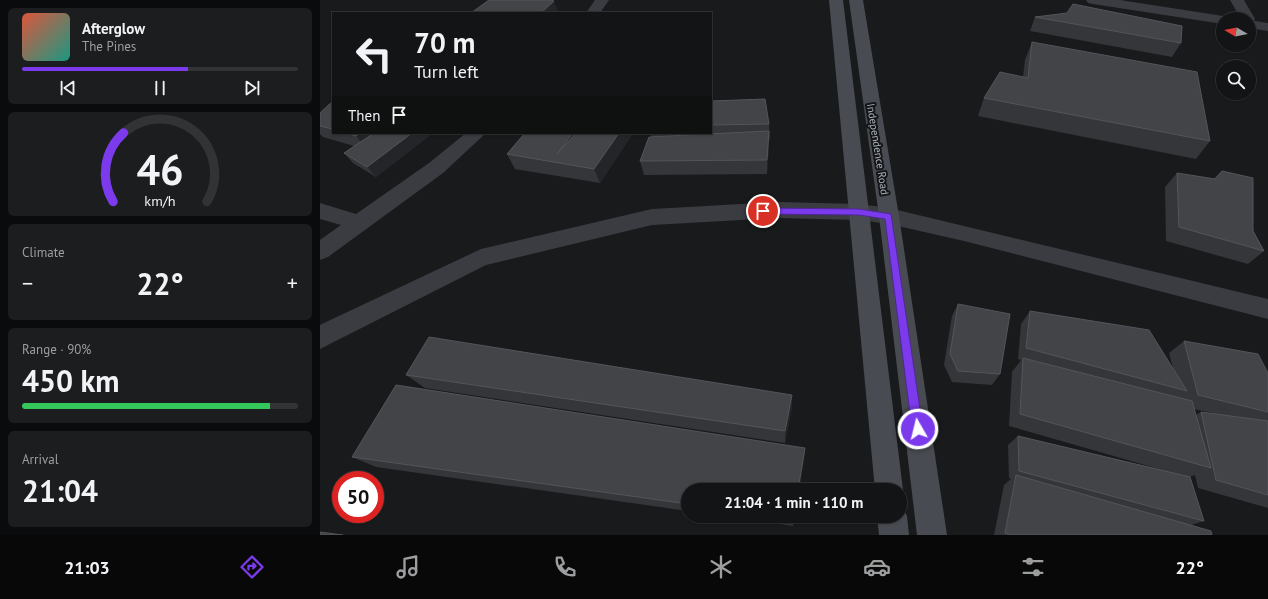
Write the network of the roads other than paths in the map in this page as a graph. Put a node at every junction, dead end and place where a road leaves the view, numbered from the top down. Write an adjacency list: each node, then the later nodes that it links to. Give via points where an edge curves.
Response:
1 (602, 0): 6 (street)
2 (836, 0): 13 (main road)
3 (856, 0): 14 (main road, Independence Road)
4 (1093, 0): 8 (street)
5 (1237, 0): 7 (street)
6 (594, 12)
7 (1244, 12)
8 (1216, 19)
9 (1256, 24): 10 (street)
10 (1268, 27)
11 (476, 134): 15 (street, via 436,168)
12 (320, 211): 15 (street)
13 (859, 212): 14 (street); 20 (street, via 779,210 652,217 481,258); 21 (main road)
14 (888, 216): 17 (street); 24 (main road, Independence Road)
15 (358, 223): 16 (street)
16 (320, 251)
17 (1235, 301): 18 (street); 19 (street)
18 (1268, 309)
19 (1268, 319)
20 (320, 338)
21 (888, 483)
22 (893, 523): 23 (main road)
23 (894, 535)
24 (932, 535)

